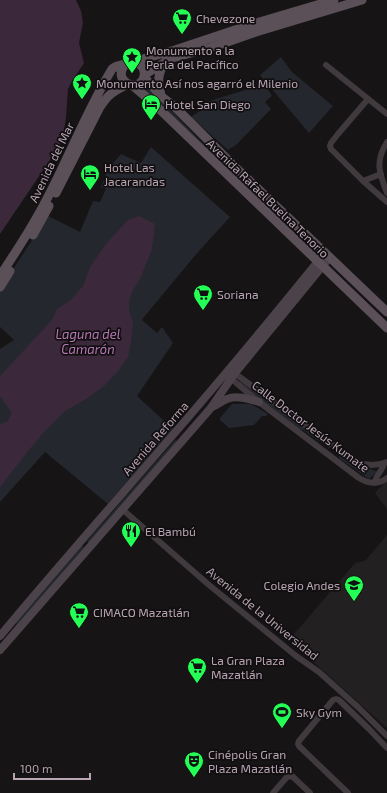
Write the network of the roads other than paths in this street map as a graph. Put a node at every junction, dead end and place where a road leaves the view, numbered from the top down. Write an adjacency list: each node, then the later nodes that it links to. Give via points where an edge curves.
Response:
1 (331, 0): 4 (main road, Avenida del Mar)
2 (362, 0): 3 (main road, via 172,58)
3 (166, 62): 6 (main road); 8 (main road, via 160,70 159,78)
4 (129, 63): 6 (main road, via 135,62 141,66); 7 (main road, via 123,67 121,75); 18 (main road, Avenida del Mar, via 115,67 104,84 50,192)
5 (326, 65): 9 (street)
6 (144, 76): 7 (main road, via 140,83); 8 (main road, Avenida Rafael Buelna Tenorio)
7 (130, 85): 17 (main road, Avenida Rafael Buelna Tenorio, via 152,102); 19 (main road, Avenida del Mar, via 105,98 43,219)
8 (162, 97): 16 (main road, Avenida Rafael Buelna Tenorio)
9 (368, 100): 10 (street); 13 (street, via 330,146)
10 (387, 114)
11 (387, 142): 12 (street, via 380,156)
12 (381, 174): 13 (street); 14 (street)
13 (363, 181): 15 (street)
14 (387, 193)
15 (387, 202)
16 (328, 255): 17 (main road, Avenida Reforma); 20 (main road, Avenida Rafael Buelna Tenorio)
17 (320, 264): 21 (main road, Avenida Rafael Buelna Tenorio); 22 (main road, Avenida Reforma)
18 (0, 276)
19 (0, 287)
20 (387, 312)
21 (387, 328)
22 (230, 374): 23 (street, Calle Doctor Jesús Kumate); 24 (main road, Avenida Reforma); 25 (street, Calle Doctor Jesús Kumate); 31 (main road, Avenida Reforma)
23 (260, 402): 24 (main road, via 235,397 226,399); 26 (street, Calle Doctor Jesús Kumate)
24 (210, 409): 30 (main road, Avenida Reforma)
25 (334, 446): 26 (street); 27 (street, Calle Doctor Jesús Kumate, via 364,465)
26 (328, 455): 29 (street, Calle Doctor Jesús Kumate, via 359,478)
27 (386, 463): 29 (street)
28 (387, 478): 29 (street, Calle Doctor Jesús Kumate)
29 (375, 483)
30 (122, 509): 32 (main road, Avenida Reforma); 33 (street, Avenida de la Universidad, via 209,585 318,672)
31 (0, 636)
32 (0, 650)
33 (387, 736)
34 (387, 748): 37 (street, via 339,700 334,700 328,706 298,744)
35 (273, 793): 36 (street, via 287,777 292,776)
36 (310, 793)
37 (348, 793)

